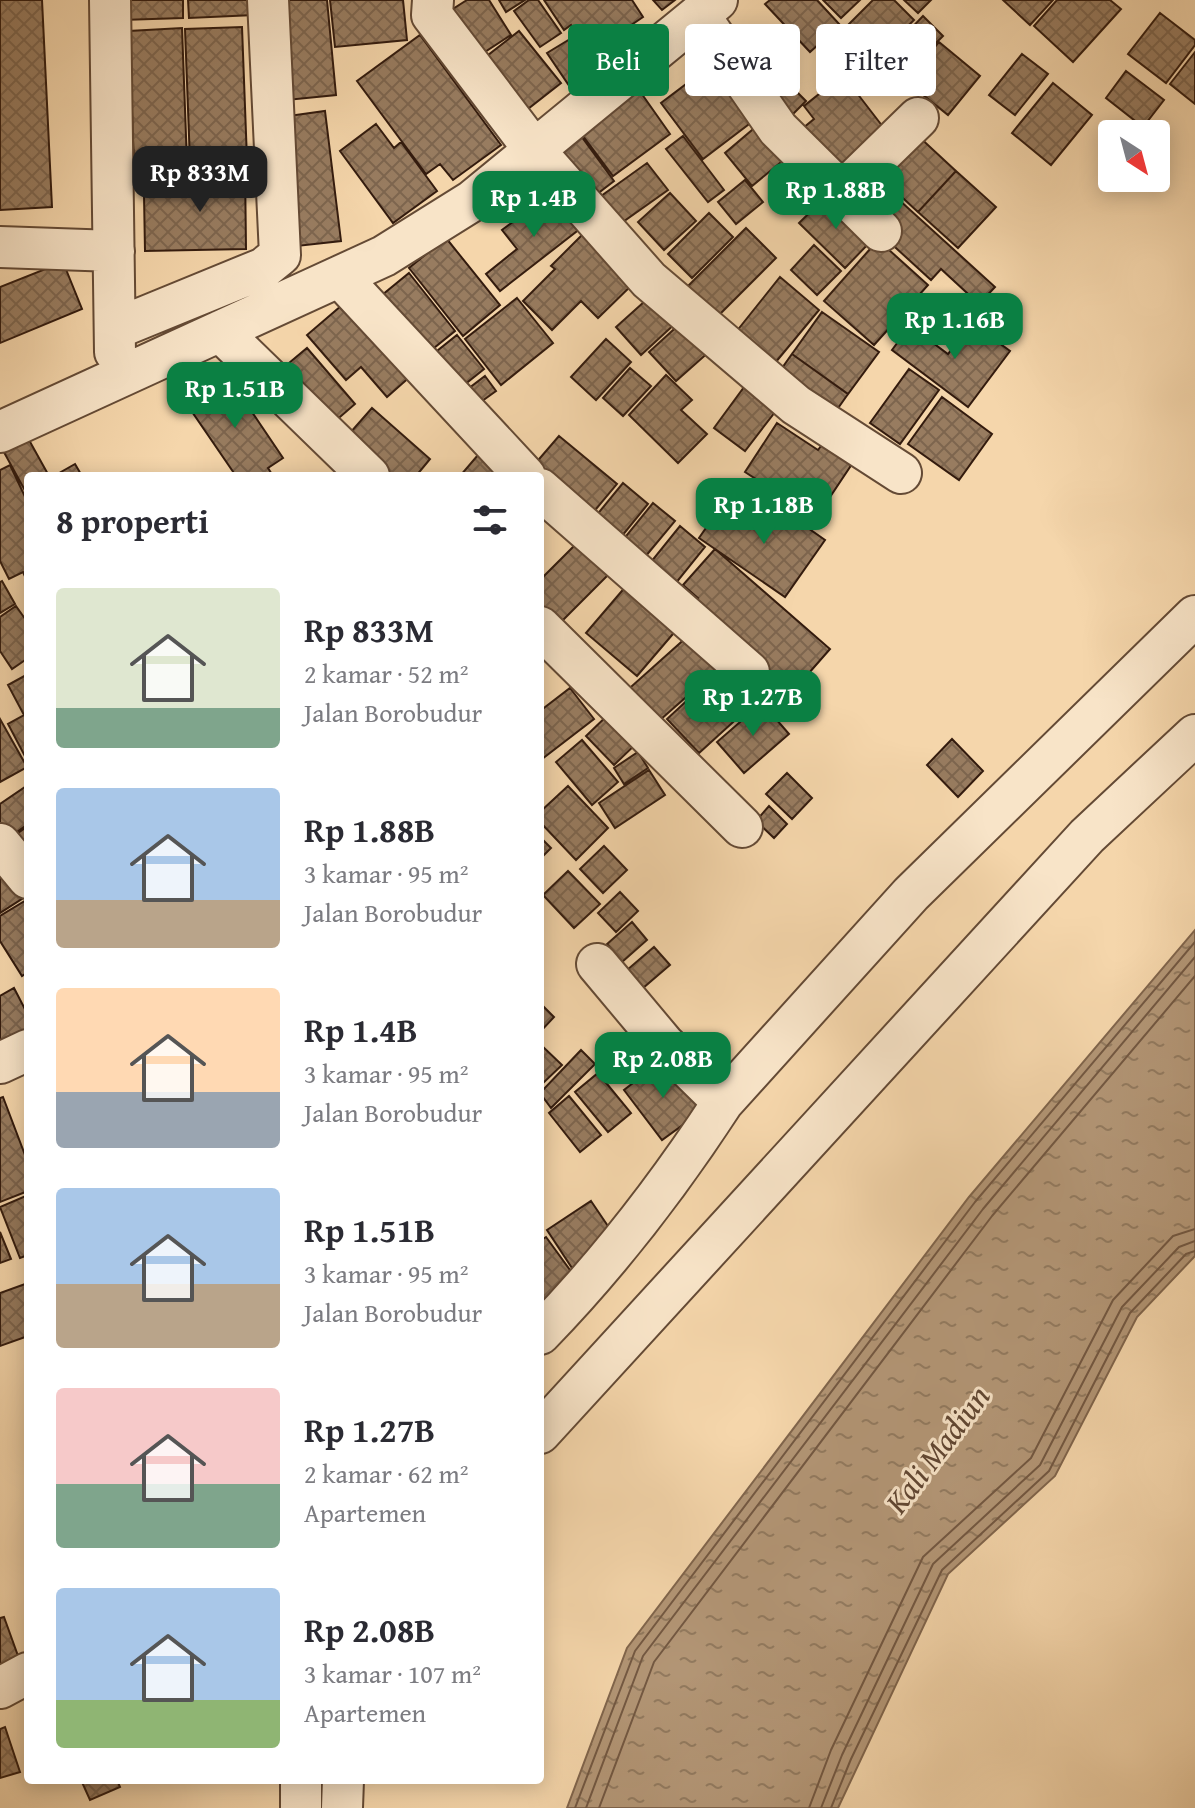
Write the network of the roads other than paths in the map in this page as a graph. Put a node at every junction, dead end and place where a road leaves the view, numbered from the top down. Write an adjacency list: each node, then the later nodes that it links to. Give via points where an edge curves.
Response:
1 (110, 0): 10 (street)
2 (268, 0): 12 (street, via 280,255 264,268)
3 (433, 0): 6 (street, via 432,15)
4 (708, 8): 6 (street); 7 (street, via 778,129)
5 (918, 118): 7 (street)
6 (535, 151): 11 (street, via 472,201); 18 (street, via 649,280 796,405)
7 (842, 192): 8 (street)
8 (881, 231)
9 (0, 247): 10 (street)
10 (114, 251): 12 (street)
11 (340, 277): 13 (street); 17 (street)
12 (115, 329): 14 (street)
13 (220, 331): 14 (street); 16 (street)
14 (115, 378): 15 (street)
15 (0, 432)
16 (365, 472)
17 (521, 472)
18 (901, 473)
19 (544, 493): 22 (street)
20 (1195, 616): 30 (street, via 911,894)
21 (544, 631): 24 (street)
22 (749, 672)
23 (1195, 735): 32 (street, via 1087,836)
24 (742, 827)
25 (0, 844): 26 (street)
26 (24, 873)
27 (597, 964): 30 (street, via 664,1044)
28 (24, 1052): 29 (street)
29 (0, 1063)
30 (723, 1102): 31 (street, via 699,1142 592,1280)
31 (544, 1330)
32 (544, 1429)
33 (24, 1675): 34 (street)
34 (0, 1688)
35 (301, 1784): 37 (street)
36 (343, 1784): 38 (street)
37 (301, 1808)
38 (342, 1808)

